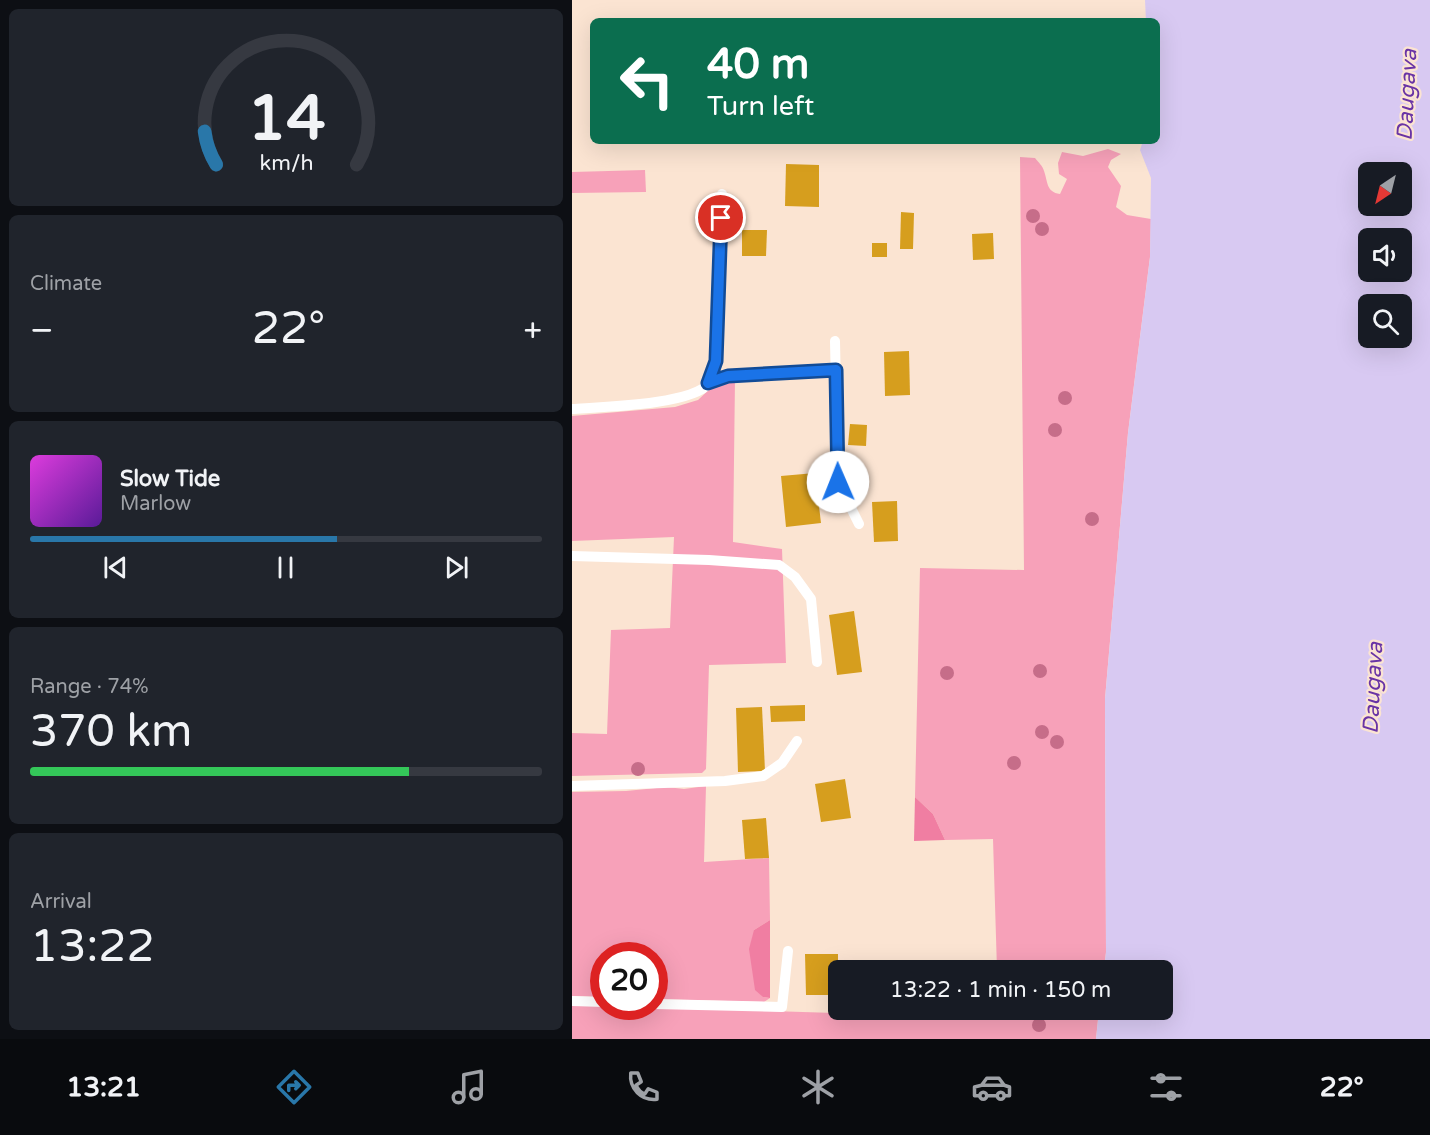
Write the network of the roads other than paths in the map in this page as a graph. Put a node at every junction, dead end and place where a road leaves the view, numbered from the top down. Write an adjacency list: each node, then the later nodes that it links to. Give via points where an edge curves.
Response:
1 (722, 194): 4 (lane, via 716,361)
2 (835, 341): 3 (lane)
3 (836, 370): 4 (lane, via 728,376); 6 (lane, via 838,482)
4 (708, 383): 5 (lane, via 679,398)
5 (572, 409)
6 (859, 524)
7 (572, 556): 8 (lane, via 779,565 795,577 811,599)
8 (817, 662)
9 (797, 741): 10 (lane, via 782,763 763,776 725,781)
10 (572, 786)
11 (788, 951): 14 (lane, via 782,1007)
12 (572, 1001): 13 (lane)
13 (590, 1002)
14 (668, 1004)

